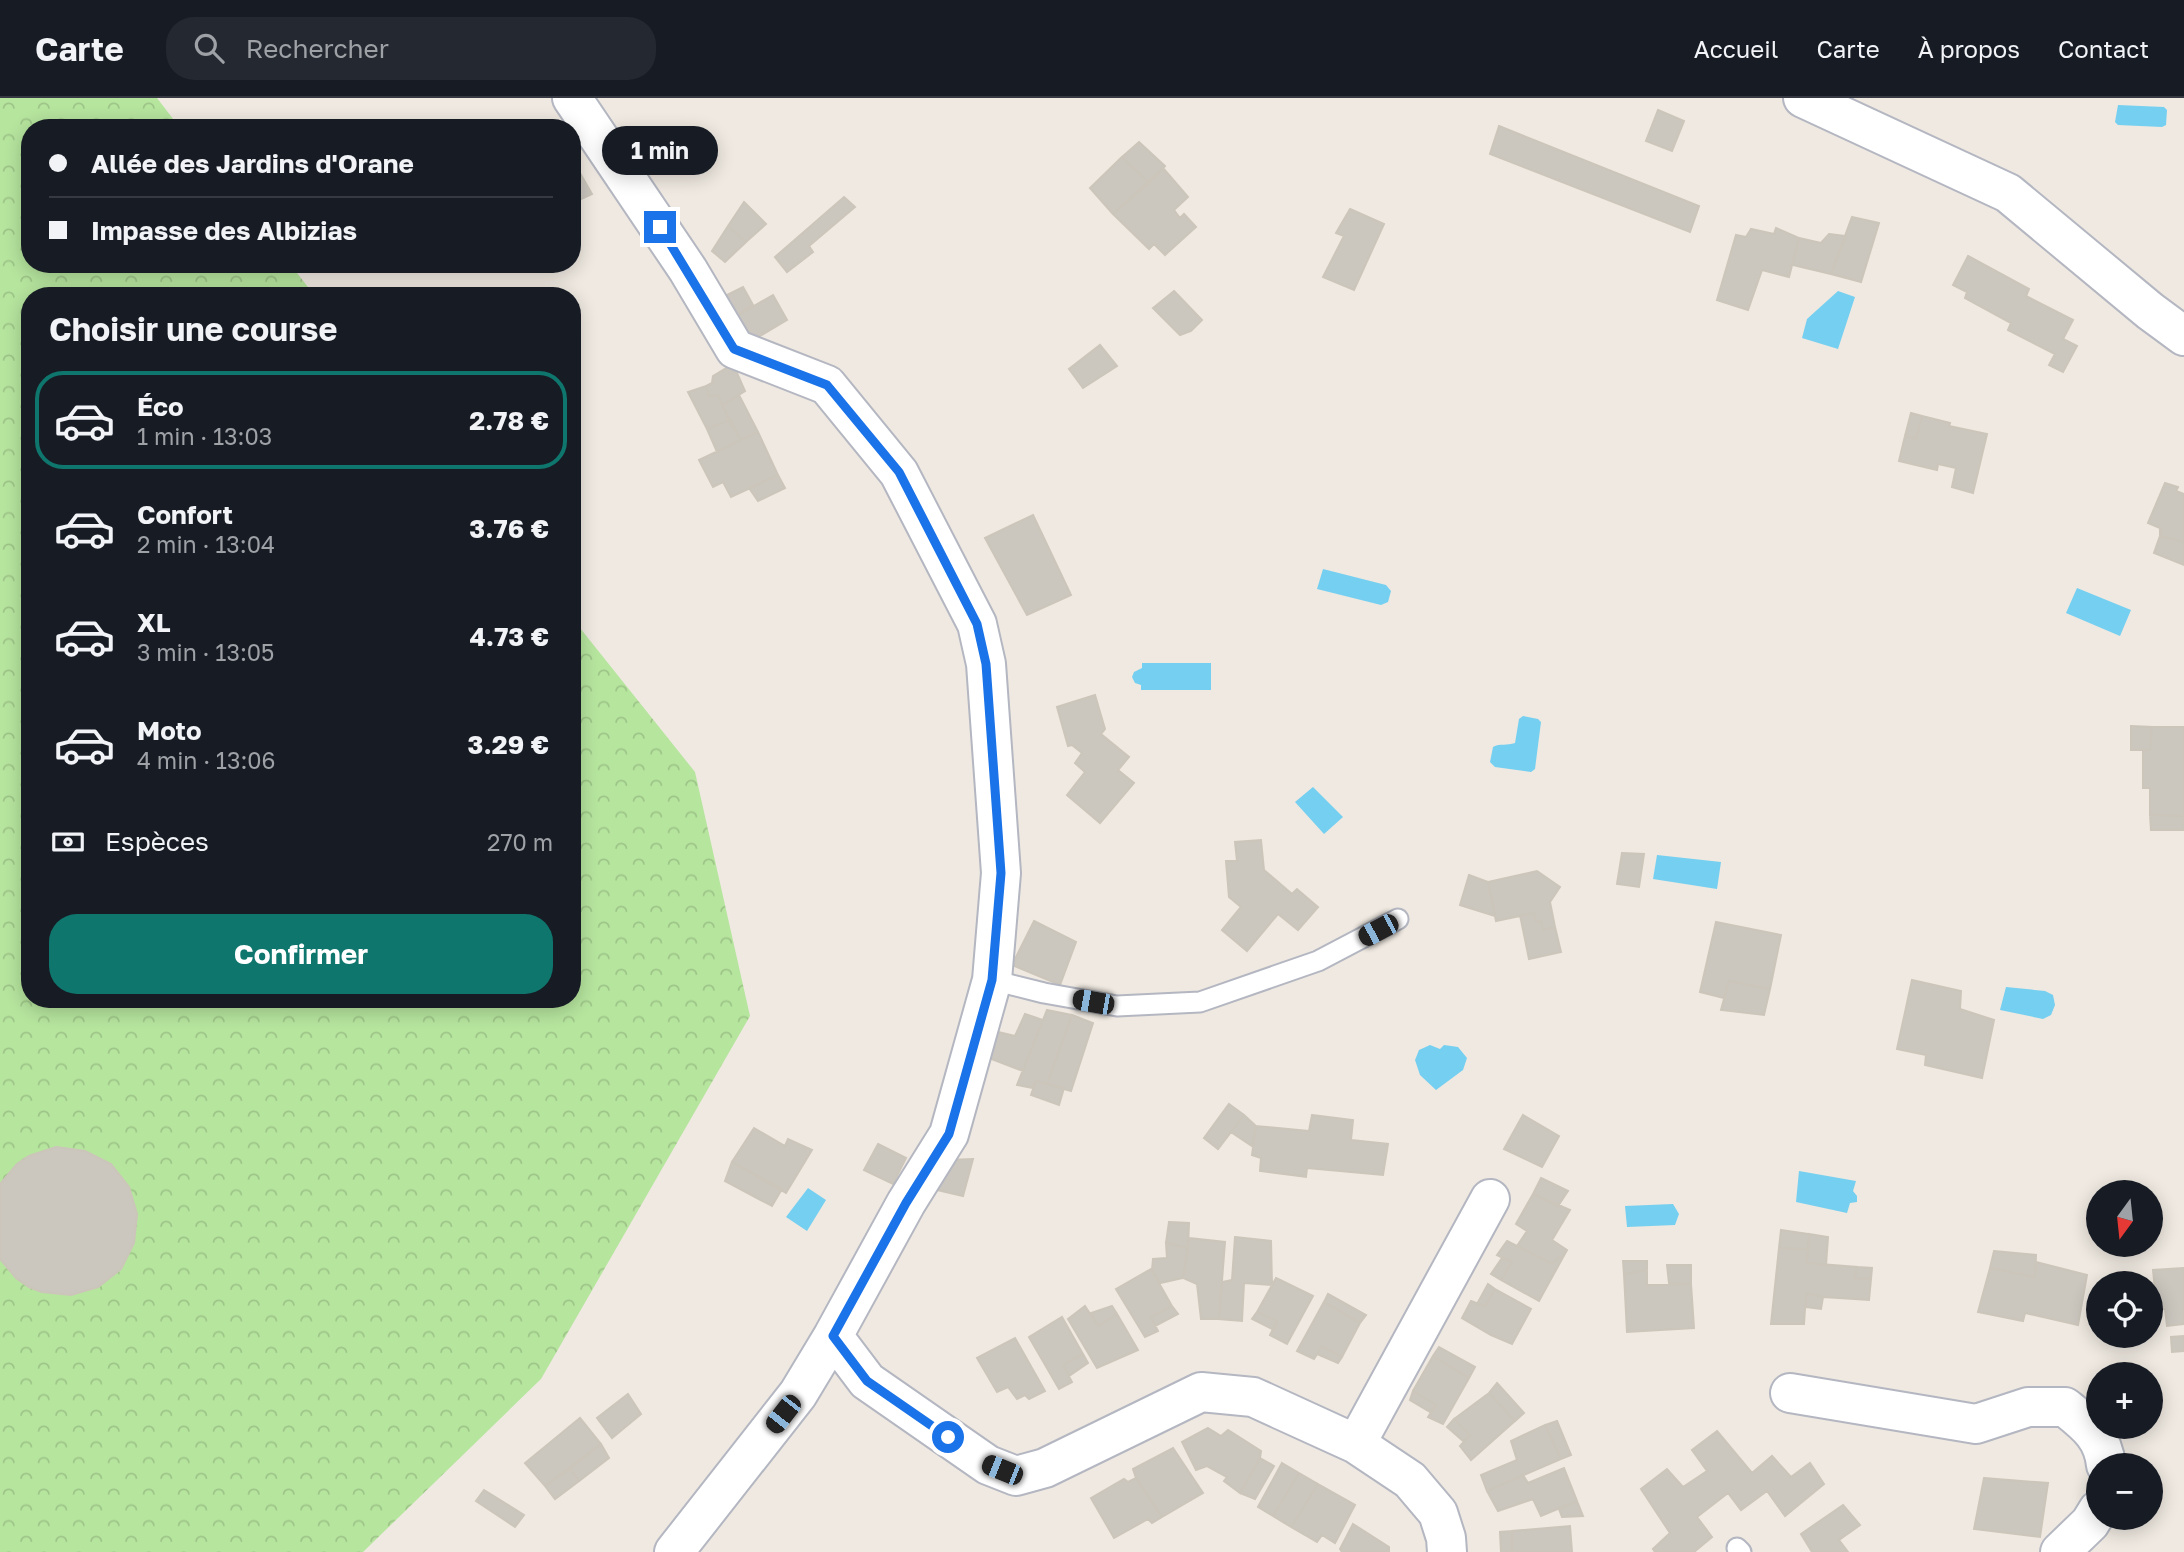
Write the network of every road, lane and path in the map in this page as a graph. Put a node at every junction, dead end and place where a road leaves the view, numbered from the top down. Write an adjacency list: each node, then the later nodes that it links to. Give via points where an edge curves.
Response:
1 (572, 98): 5 (street, via 688,270 734,349 827,385 899,472 977,624 986,664 1001,873)
2 (1803, 98): 3 (street, via 2008,193)
3 (2184, 336)
4 (1398, 919): 5 (lane, via 1318,961 1200,1002 1117,1006)
5 (992, 980): 7 (street, via 949,1134)
6 (1490, 1199): 9 (street)
7 (833, 1336): 9 (street, via 867,1381 988,1465 1016,1476 1045,1468 1201,1392 1252,1397); 12 (street, via 798,1394)
8 (1790, 1393): 10 (street, via 1976,1424 2028,1407 2065,1407 2091,1429)
9 (1356, 1444): 13 (street, via 1410,1480 1438,1513)
10 (2104, 1453)
11 (2086, 1527): 14 (street)
12 (674, 1552)
13 (1447, 1552)
14 (2060, 1552)

